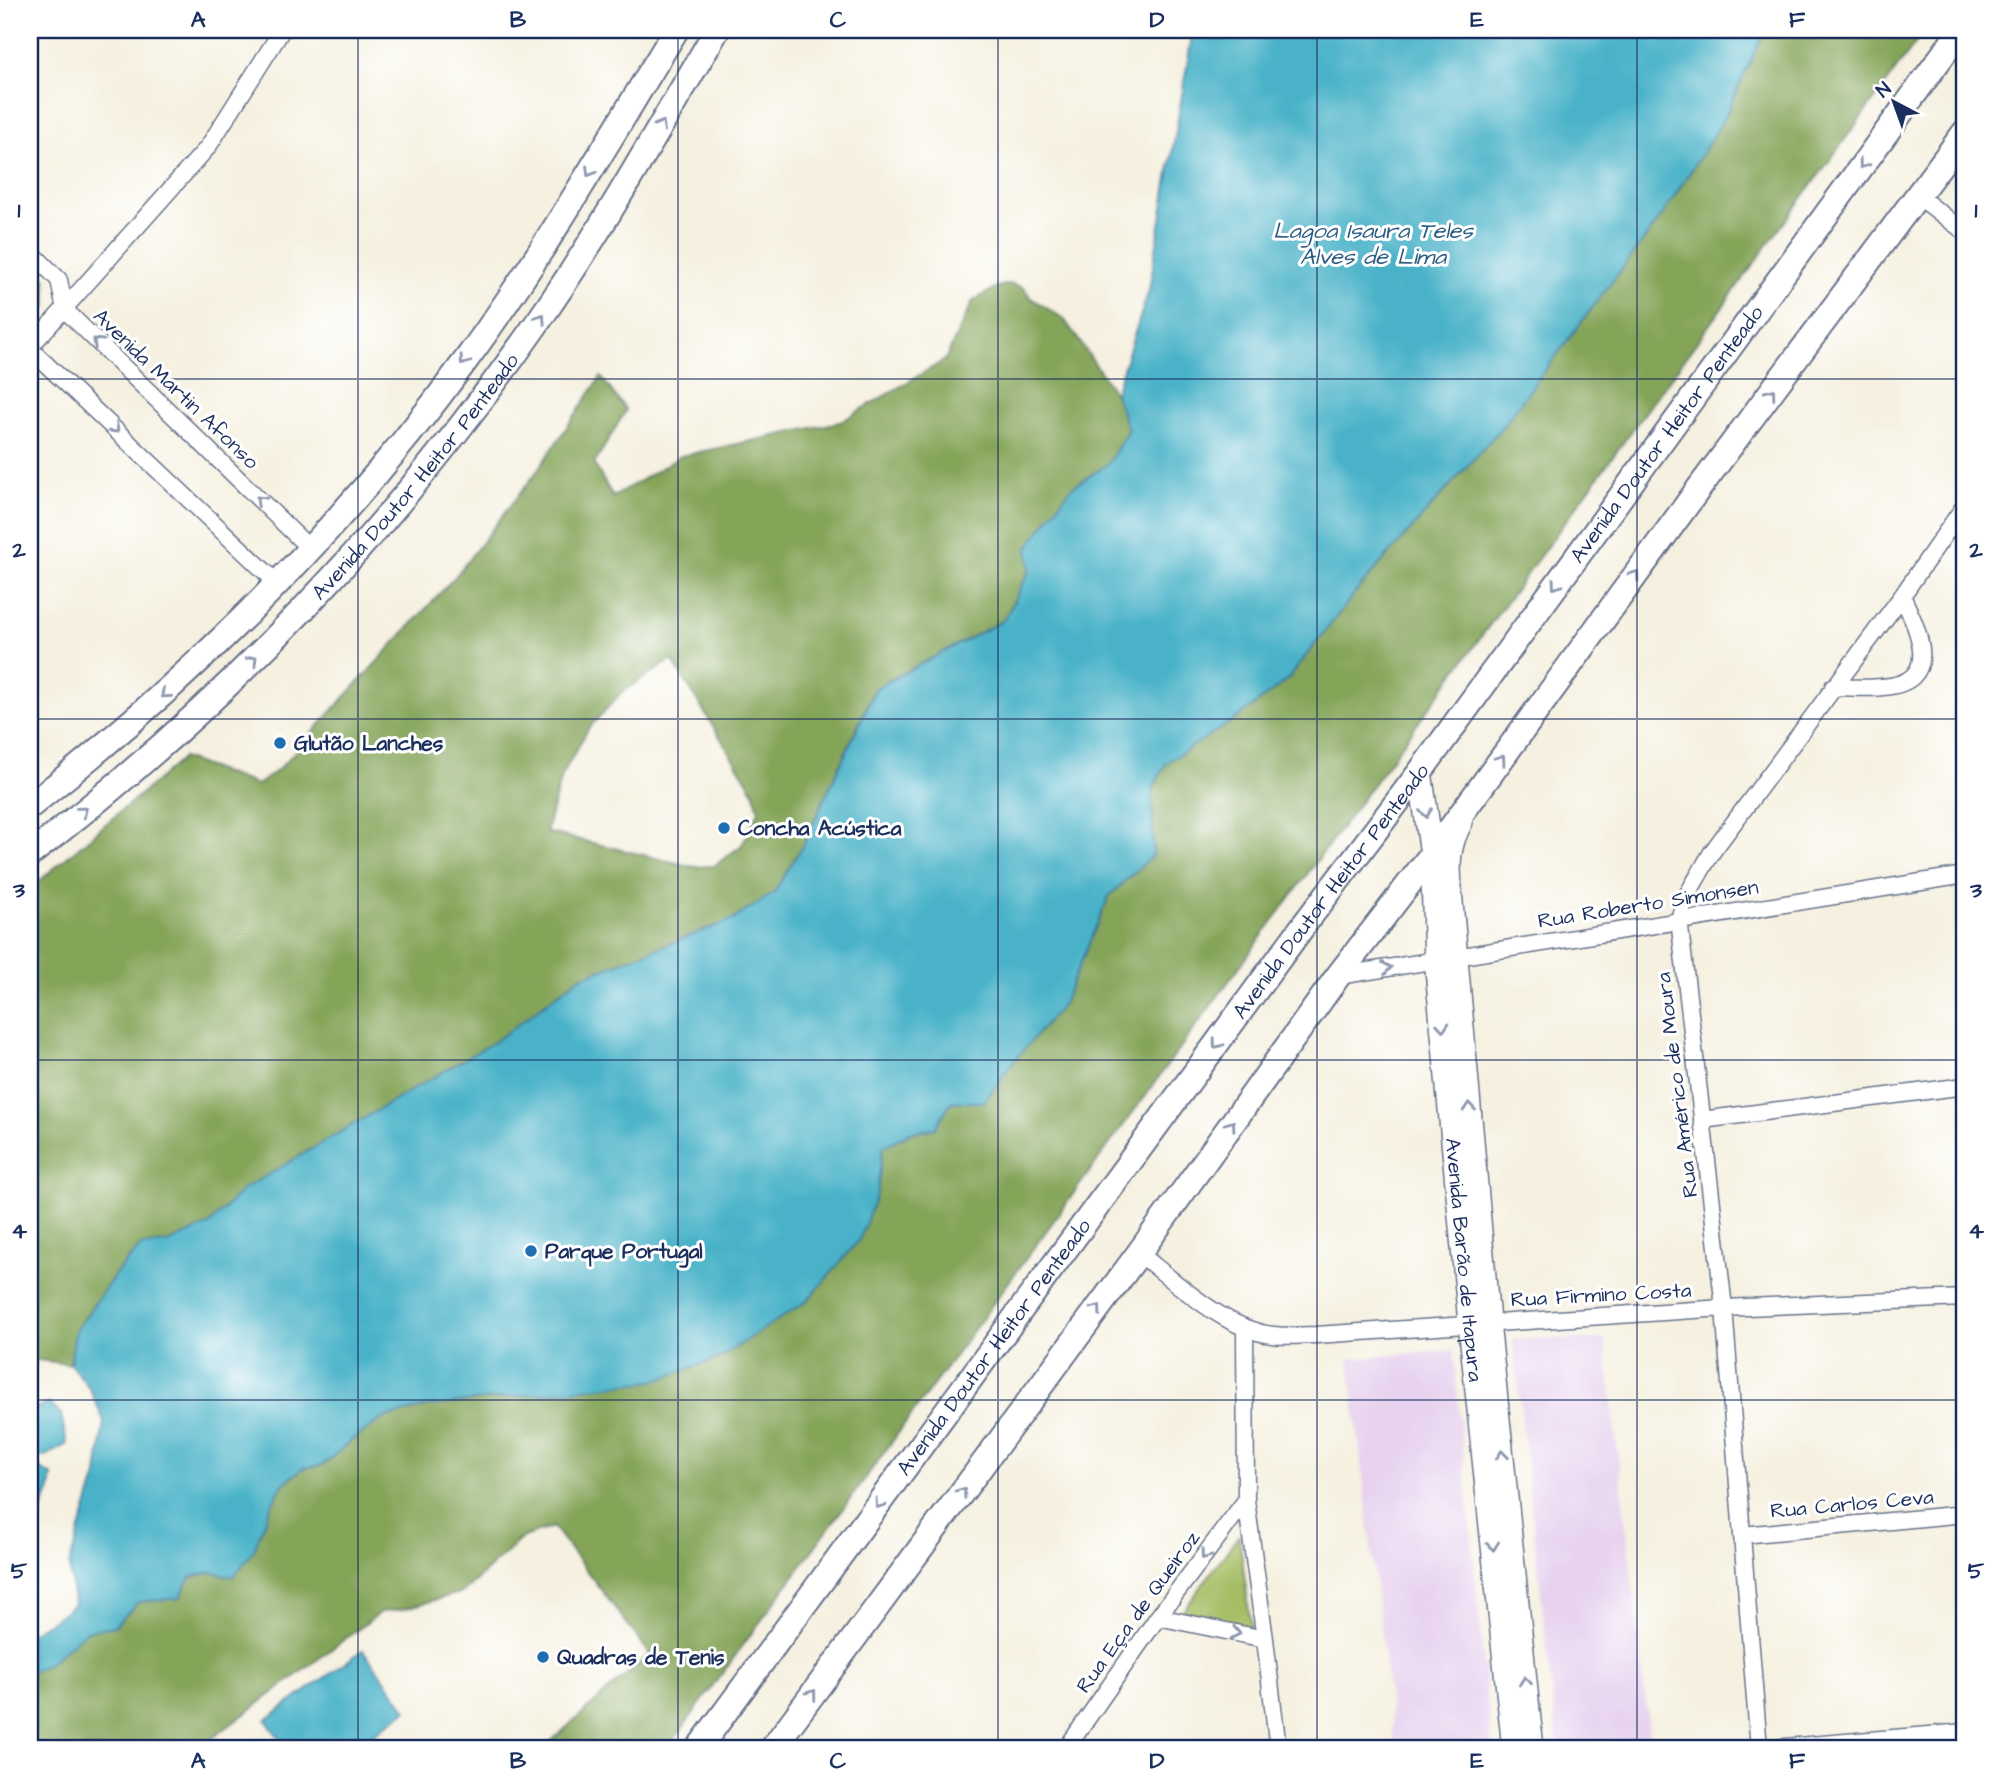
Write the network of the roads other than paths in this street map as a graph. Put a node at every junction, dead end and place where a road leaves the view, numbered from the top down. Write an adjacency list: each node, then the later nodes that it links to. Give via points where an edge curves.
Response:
1 (282, 30): 9 (street, via 208,147)
2 (676, 30): 12 (main road, Avenida Doutor Heitor Penteado, one-way to 12, via 543,247 466,360)
3 (717, 30): 20 (main road, Avenida Doutor Heitor Penteado, one-way to 3, via 242,671 422,476 572,271)
4 (1961, 30): 16 (main road, Avenida Doutor Heitor Penteado, one-way to 16)
5 (1965, 132): 6 (main road)
6 (1918, 196): 7 (street); 17 (main road, one-way to 6)
7 (1965, 232)
8 (30, 251): 9 (street, Avenida Martin Afonso, via 59,280)
9 (65, 310): 10 (street); 12 (street, Avenida Martin Afonso, one-way to 9)
10 (30, 348): 13 (street, one-way to 13)
11 (1965, 505): 14 (street, Rua Américo de Moura)
12 (309, 548): 13 (main road, Avenida Doutor Heitor Penteado)
13 (277, 583): 18 (main road, Avenida Doutor Heitor Penteado, one-way to 18, via 180,680)
14 (1902, 596): 15 (street, Rua Américo de Moura); 15 (street, via 1922,647 1920,668 1907,681 1884,687)
15 (1833, 687): 22 (street, Rua Américo de Moura, via 1712,852)
16 (1420, 772): 19 (main road, Avenida Barão de Itapura, one-way to 19); 38 (main road, Avenida Doutor Heitor Penteado, one-way to 38)
17 (1475, 795): 19 (main road); 23 (main road, Avenida Barão de Itapura, via 1452,838)
18 (30, 806)
19 (1432, 854): 23 (main road, Avenida Barão de Itapura); 24 (main road)
20 (30, 855)
21 (1965, 874): 22 (street, Rua Roberto Simonsen)
22 (1679, 919): 23 (street, Rua Roberto Simonsen); 26 (street, Rua Américo de Moura)
23 (1446, 958): 24 (street, Rua Roberto Simonsen, one-way to 23); 30 (main road, Avenida Barão de Itapura)
24 (1338, 976): 27 (main road, one-way to 24)
25 (1965, 1086): 26 (street)
26 (1702, 1120): 29 (street, Rua Américo de Moura)
27 (1139, 1253): 31 (street, Rua Firmino Costa); 39 (main road, one-way to 27)
28 (1965, 1298): 29 (street, Rua Firmino Costa)
29 (1724, 1308): 30 (street, Rua Firmino Costa); 34 (street, Rua Américo de Moura)
30 (1479, 1323): 31 (street, Rua Firmino Costa, via 1316,1335 1273,1335); 42 (main road, Avenida Barão de Itapura, one-way to 42); 43 (main road, Avenida Barão de Itapura, one-way to 30)
31 (1245, 1328): 32 (street)
32 (1245, 1500): 35 (street, Rua Eça de Queiroz, one-way to 35); 36 (street)
33 (1965, 1514): 34 (street, Rua Carlos Ceva)
34 (1742, 1535): 44 (street, Rua Américo de Moura)
35 (1158, 1617): 36 (street, one-way to 36); 40 (street, Rua Eça de Queiroz)
36 (1265, 1639): 41 (street)
37 (1965, 1732): 44 (street)
38 (698, 1749)
39 (772, 1749)
40 (1066, 1749)
41 (1278, 1749)
42 (1514, 1749)
43 (1532, 1749)
44 (1760, 1749)

